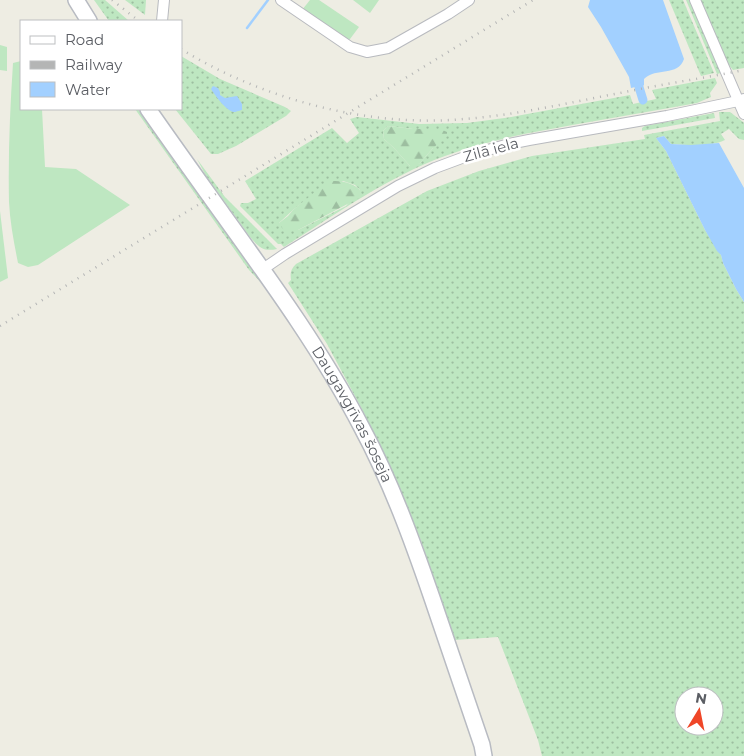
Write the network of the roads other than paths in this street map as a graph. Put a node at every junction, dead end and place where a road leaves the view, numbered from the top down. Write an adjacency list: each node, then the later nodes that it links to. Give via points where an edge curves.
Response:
1 (76, 0): 6 (main road)
2 (164, 0): 7 (street)
3 (281, 0): 4 (street, via 350,47 367,52 388,48)
4 (469, 0)
5 (695, 0): 8 (street)
6 (88, 20)
7 (162, 20)
8 (741, 100): 10 (street); 11 (street, Zilā iela, via 522,141 461,158 398,186)
9 (149, 110): 11 (main road, Daugavgrīvas šoseja)
10 (744, 114)
11 (263, 269): 12 (main road, Daugavgrīvas šoseja, via 330,372 382,470 410,533)
12 (484, 756)

